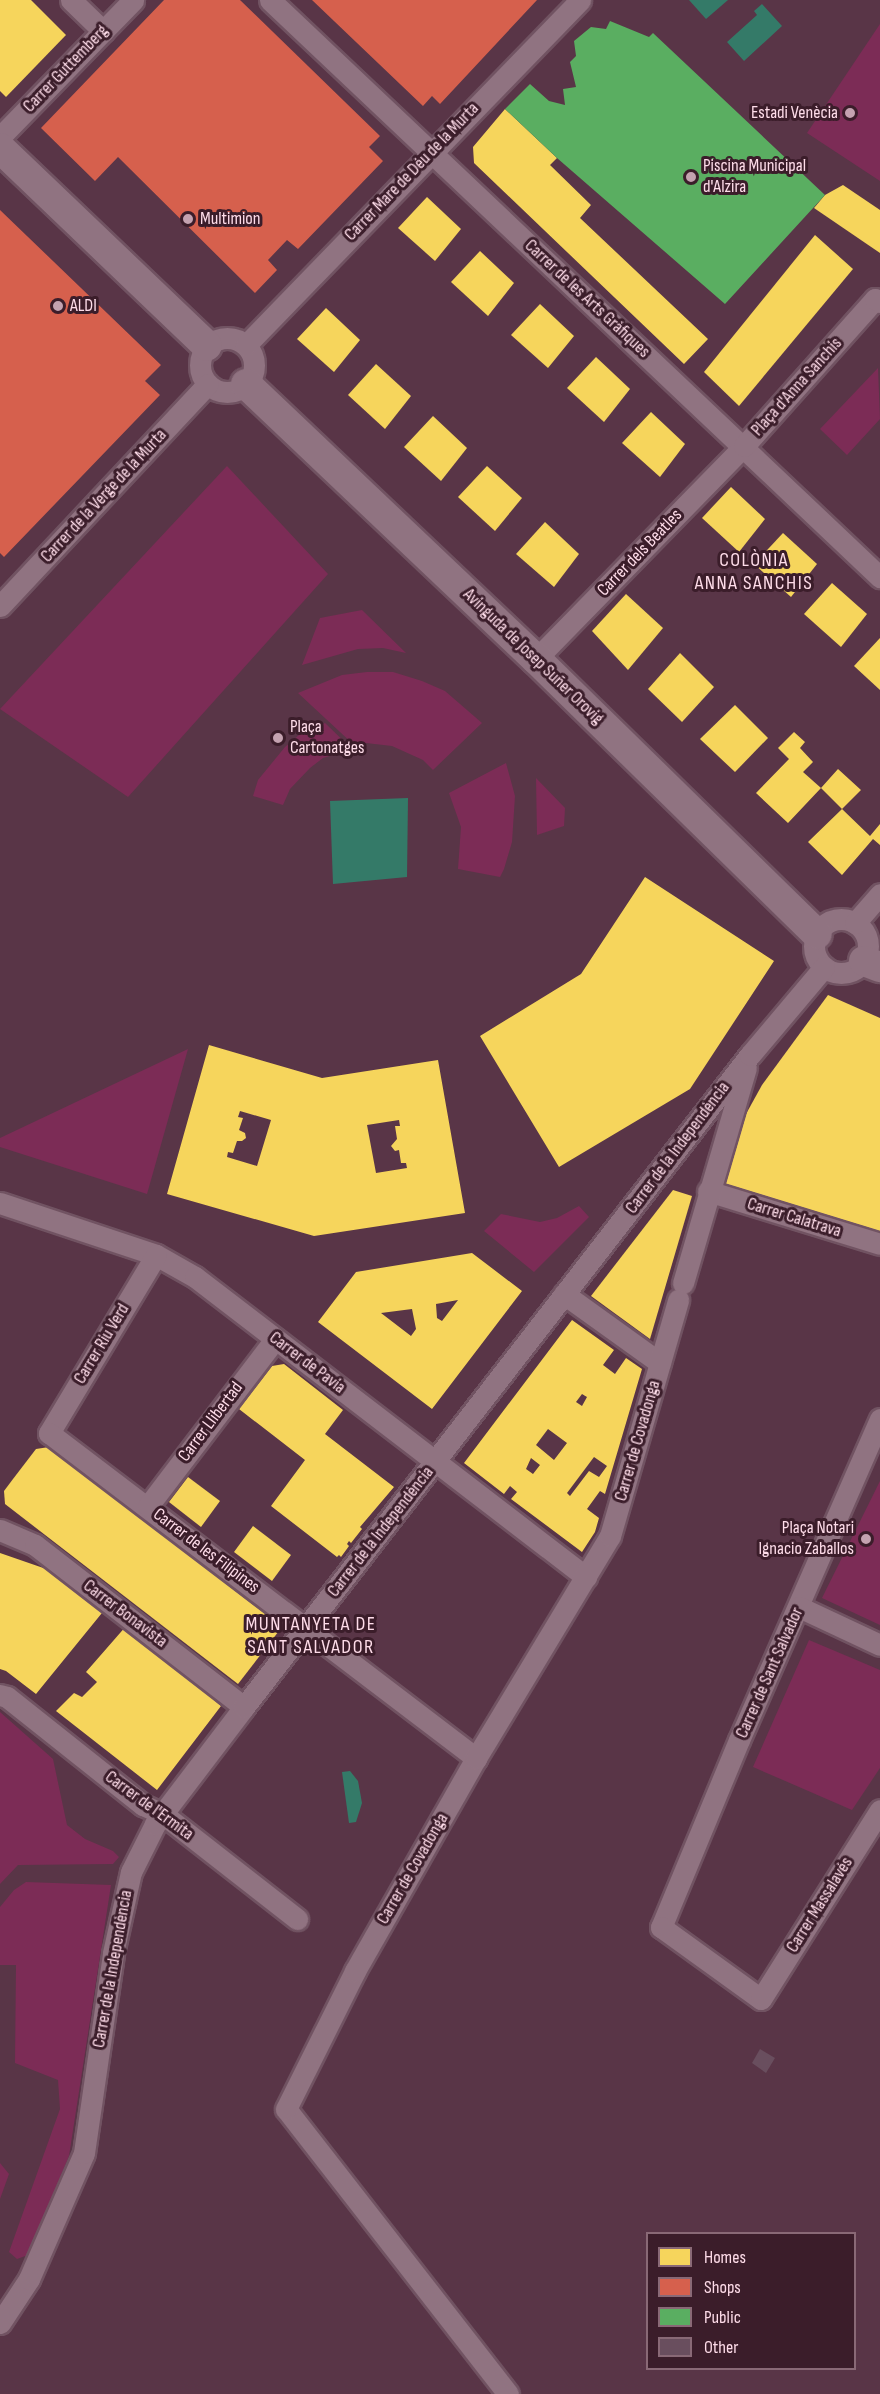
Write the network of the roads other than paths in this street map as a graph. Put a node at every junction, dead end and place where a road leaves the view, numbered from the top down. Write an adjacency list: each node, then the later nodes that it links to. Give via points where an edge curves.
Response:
1 (71, 0): 5 (street)
2 (133, 0): 5 (street, Carrer Guttemberg)
3 (270, 0): 8 (street, Carrer de les Arts Gràfiques)
4 (580, 0): 8 (street, Carrer Mare de Déu de la Murta)
5 (103, 31): 6 (street, Carrer Guttemberg)
6 (0, 137)
7 (0, 148): 11 (street)
8 (431, 151): 10 (street, Carrer Mare de Déu de la Murta); 14 (street, Carrer de les Arts Gràfiques)
9 (880, 302): 14 (street, Plaça d'Anna Sanchis, via 875,299)
10 (246, 345): 11 (street, via 226,337); 13 (street, via 254,364)
11 (207, 346): 12 (street, via 199,365)
12 (208, 384): 13 (street, via 227,392); 16 (street, Carrer de la Verge de la Murta)
13 (246, 384): 17 (street, Avinguda de Josep Suñer Orovig)
14 (744, 447): 15 (street, Plaça d'Anna Sanchis); 17 (street, Carrer dels Beatles)
15 (880, 578)
16 (0, 606)
17 (536, 659): 20 (street, Avinguda de Josep Suñer Orovig)
18 (880, 894): 19 (street)
19 (855, 923): 20 (street, via 830,922); 21 (street, via 866,936)
20 (817, 934): 22 (street, via 815,952)
21 (872, 964): 22 (street, via 842,973)
22 (824, 967): 23 (street, Carrer de la Independència)
23 (750, 1054): 24 (street, Carrer de Covadonga); 28 (street, Carrer de la Independència)
24 (708, 1191): 26 (street, Carrer Calatrava); 30 (street, Carrer de Covadonga)
25 (0, 1203): 27 (street, Carrer de Pavia)
26 (880, 1244)
27 (156, 1255): 29 (street, Carrer de Pavia, via 195,1277); 32 (street, Carrer Riu Verd)
28 (564, 1294): 30 (street); 34 (street, Carrer de la Independència)
29 (275, 1339): 34 (street, Carrer de Pavia); 35 (street, Carrer Llibertad)
30 (660, 1363): 37 (street, Carrer de Covadonga, via 610,1536)
31 (880, 1419): 33 (street, Carrer de Sant Salvador)
32 (50, 1433): 35 (street, Carrer de les Filipines)
33 (873, 1453): 38 (street, Carrer de Sant Salvador)
34 (436, 1462): 37 (street, Carrer de Pavia); 39 (street, Carrer de la Independència)
35 (148, 1506): 39 (street, Carrer de les Filipines)
36 (0, 1530): 42 (street, Carrer Bonavista, via 35,1545)
37 (586, 1577): 43 (street, Carrer de Covadonga)
38 (799, 1607): 40 (street); 47 (street, Carrer de Sant Salvador, via 661,1927)
39 (306, 1627): 42 (street, Carrer de la Independència); 43 (street, Carrer de les Filipines)
40 (880, 1645)
41 (0, 1695): 45 (street, Carrer de l'Ermita, via 143,1804)
42 (244, 1707): 45 (street, Carrer de la Independència)
43 (476, 1758): 49 (street, Carrer de Covadonga, via 355,1971 286,2109)
44 (880, 1810): 47 (street, Carrer Massalavés)
45 (164, 1815): 46 (street, Carrer de l'Ermita); 48 (street, Carrer de la Independència, via 155,1824 131,1872 113,1953 84,2153 29,2279)
46 (297, 1919)
47 (761, 1999)
48 (0, 2323)
49 (508, 2394)

